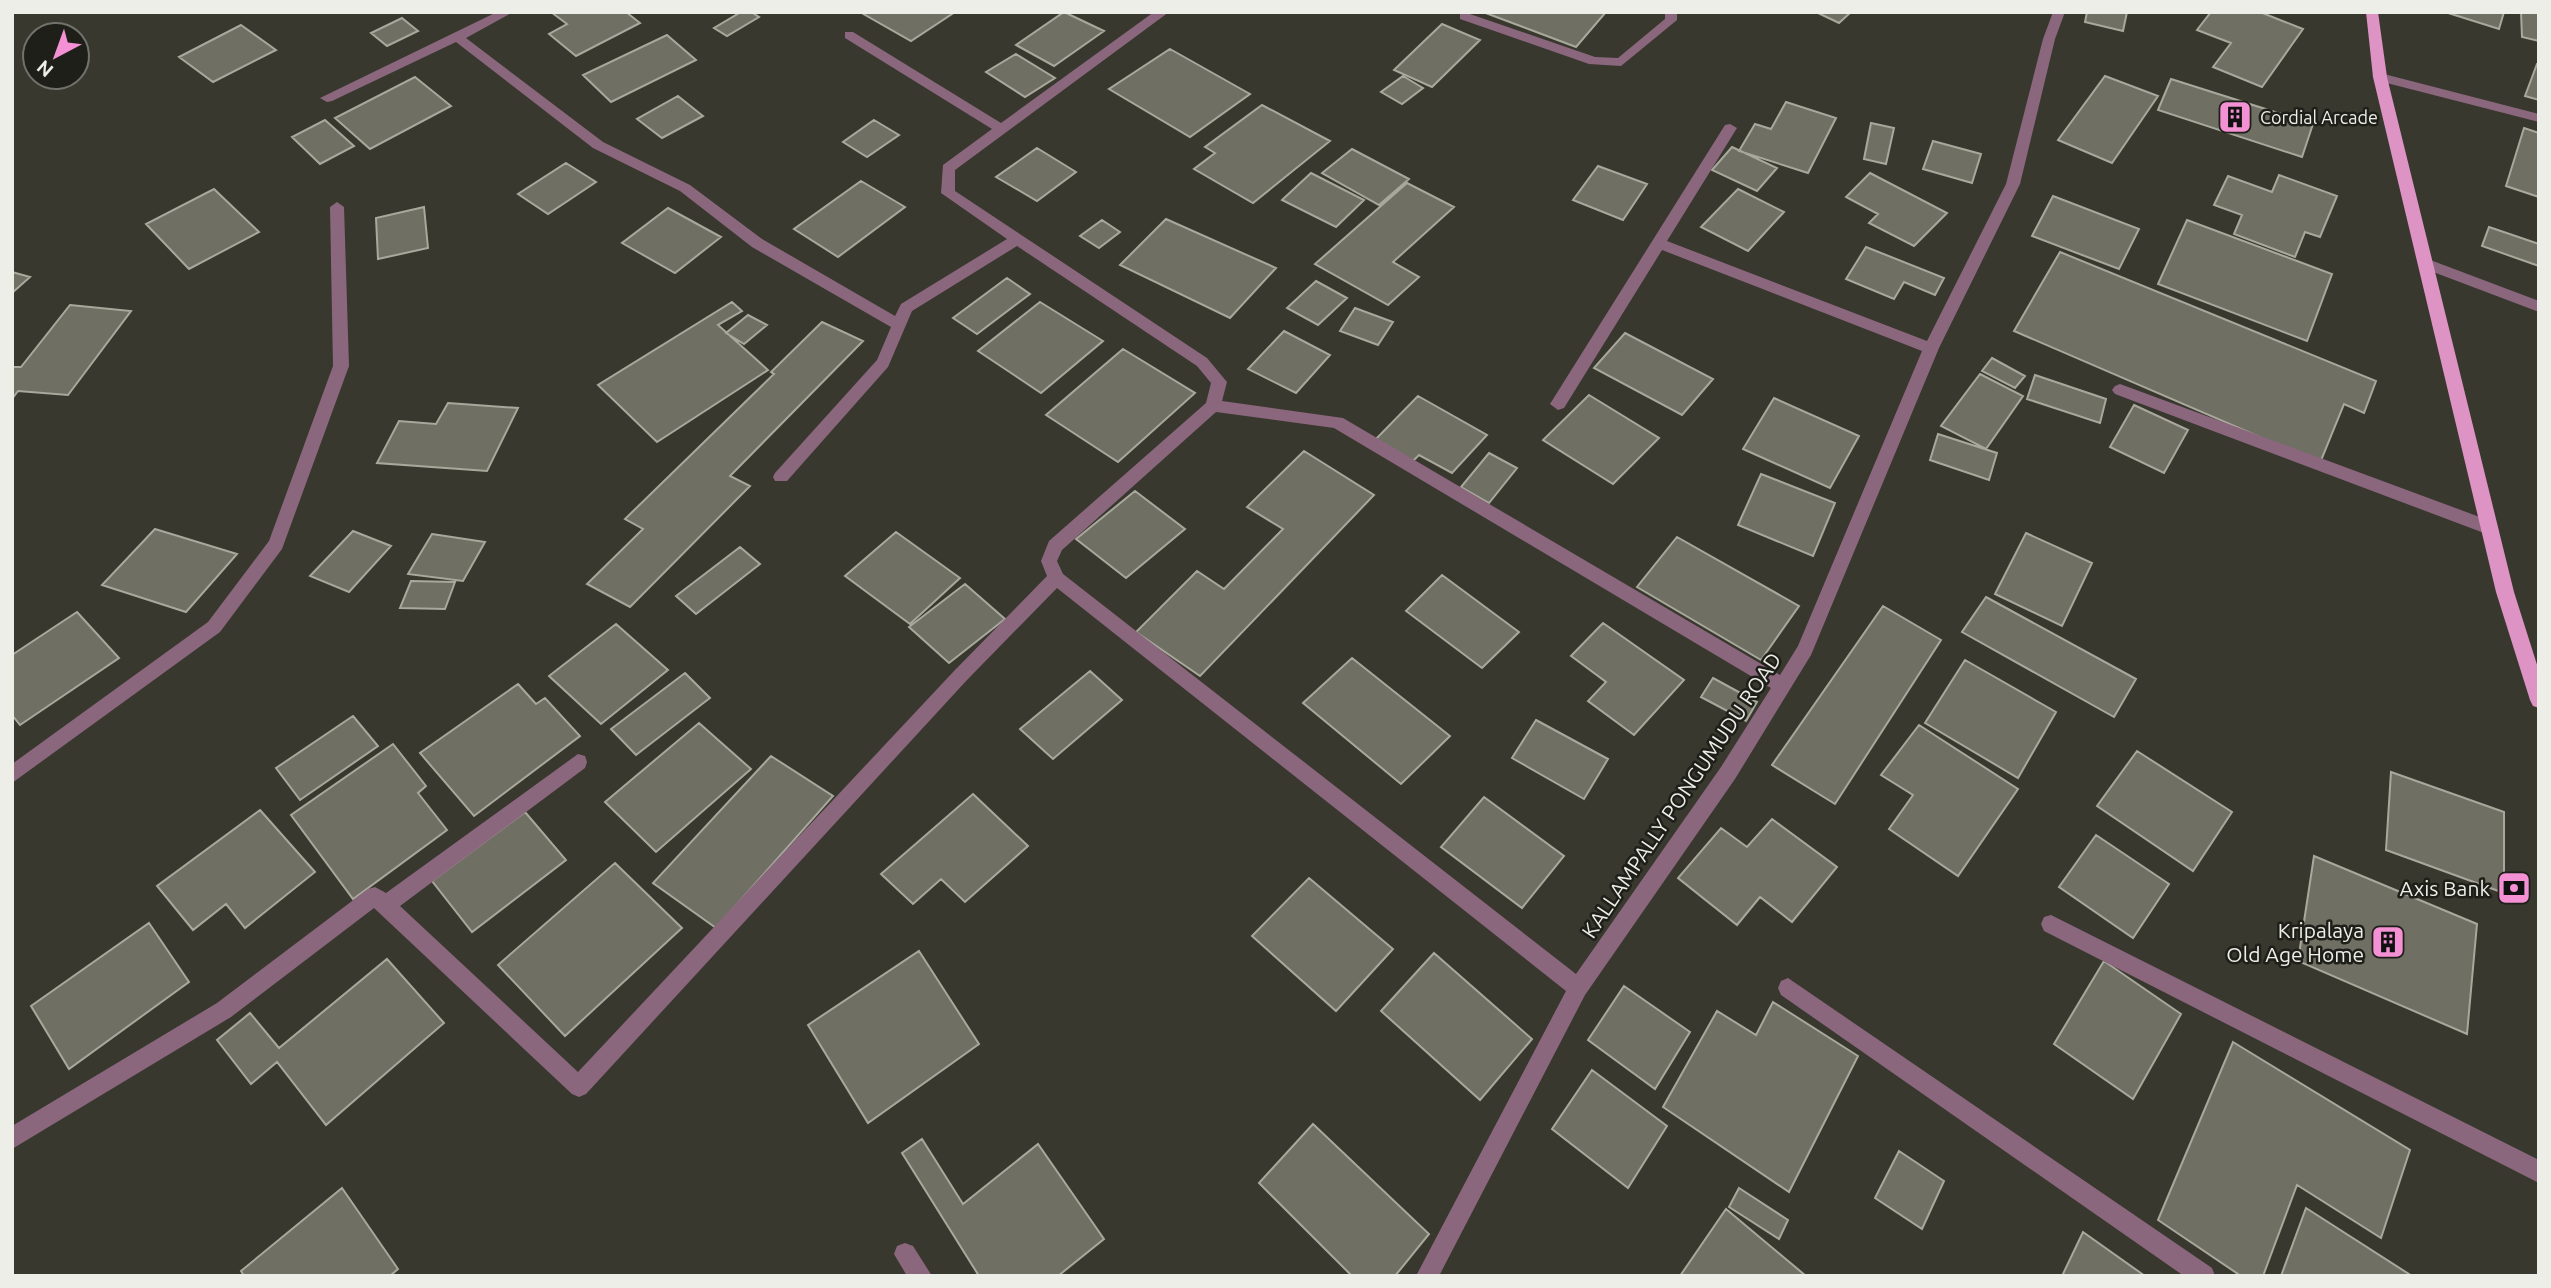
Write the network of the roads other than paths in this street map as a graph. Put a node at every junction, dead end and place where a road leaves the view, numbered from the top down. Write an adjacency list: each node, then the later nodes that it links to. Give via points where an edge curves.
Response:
1 (508, 12): 8 (street)
2 (1163, 12): 13 (street)
3 (1671, 12): 6 (street, via 1671,20 1621,62 1594,61)
4 (2059, 12): 20 (street, KALLAMPALLY PONGUMUDU ROAD, via 2013,184)
5 (2372, 12): 9 (main road)
6 (1464, 16)
7 (849, 35): 13 (street)
8 (457, 37): 10 (street); 19 (street, via 598,145 685,188 757,243)
9 (2380, 77): 11 (street); 17 (main road)
10 (327, 98)
11 (2539, 118)
12 (1730, 128): 16 (street)
13 (1001, 129): 15 (street, via 948,168 948,193)
14 (337, 207): 30 (street, via 341,366 276,544 214,627)
15 (1017, 239): 19 (street, via 906,308); 23 (street, via 1202,362 1219,382)
16 (1660, 243): 20 (street); 22 (street)
17 (2425, 263): 18 (street); 25 (main road)
18 (2539, 307)
19 (899, 326): 24 (street, via 883,363)
20 (1931, 348): 27 (street, KALLAMPALLY PONGUMUDU ROAD, via 1805,650)
21 (2119, 390): 25 (street)
22 (1558, 404)
23 (1213, 406): 26 (street, via 1055,545 1049,561); 27 (street, via 1337,422)
24 (781, 477)
25 (2490, 528): 28 (main road)
26 (1056, 578): 31 (street, via 579,1087); 33 (street)
27 (1782, 685): 33 (street, KALLAMPALLY PONGUMUDU ROAD, via 1728,772)
28 (2539, 700)
29 (579, 762): 31 (street)
30 (12, 775)
31 (385, 906): 35 (street, via 375,897 224,1010)
32 (2052, 924): 36 (street)
33 (1578, 988): 39 (street, KALLAMPALLY PONGUMUDU ROAD)
34 (1788, 988): 40 (street)
35 (12, 1138)
36 (2539, 1172)
37 (905, 1254): 38 (street)
38 (921, 1276)
39 (1427, 1276)
40 (2204, 1276)

